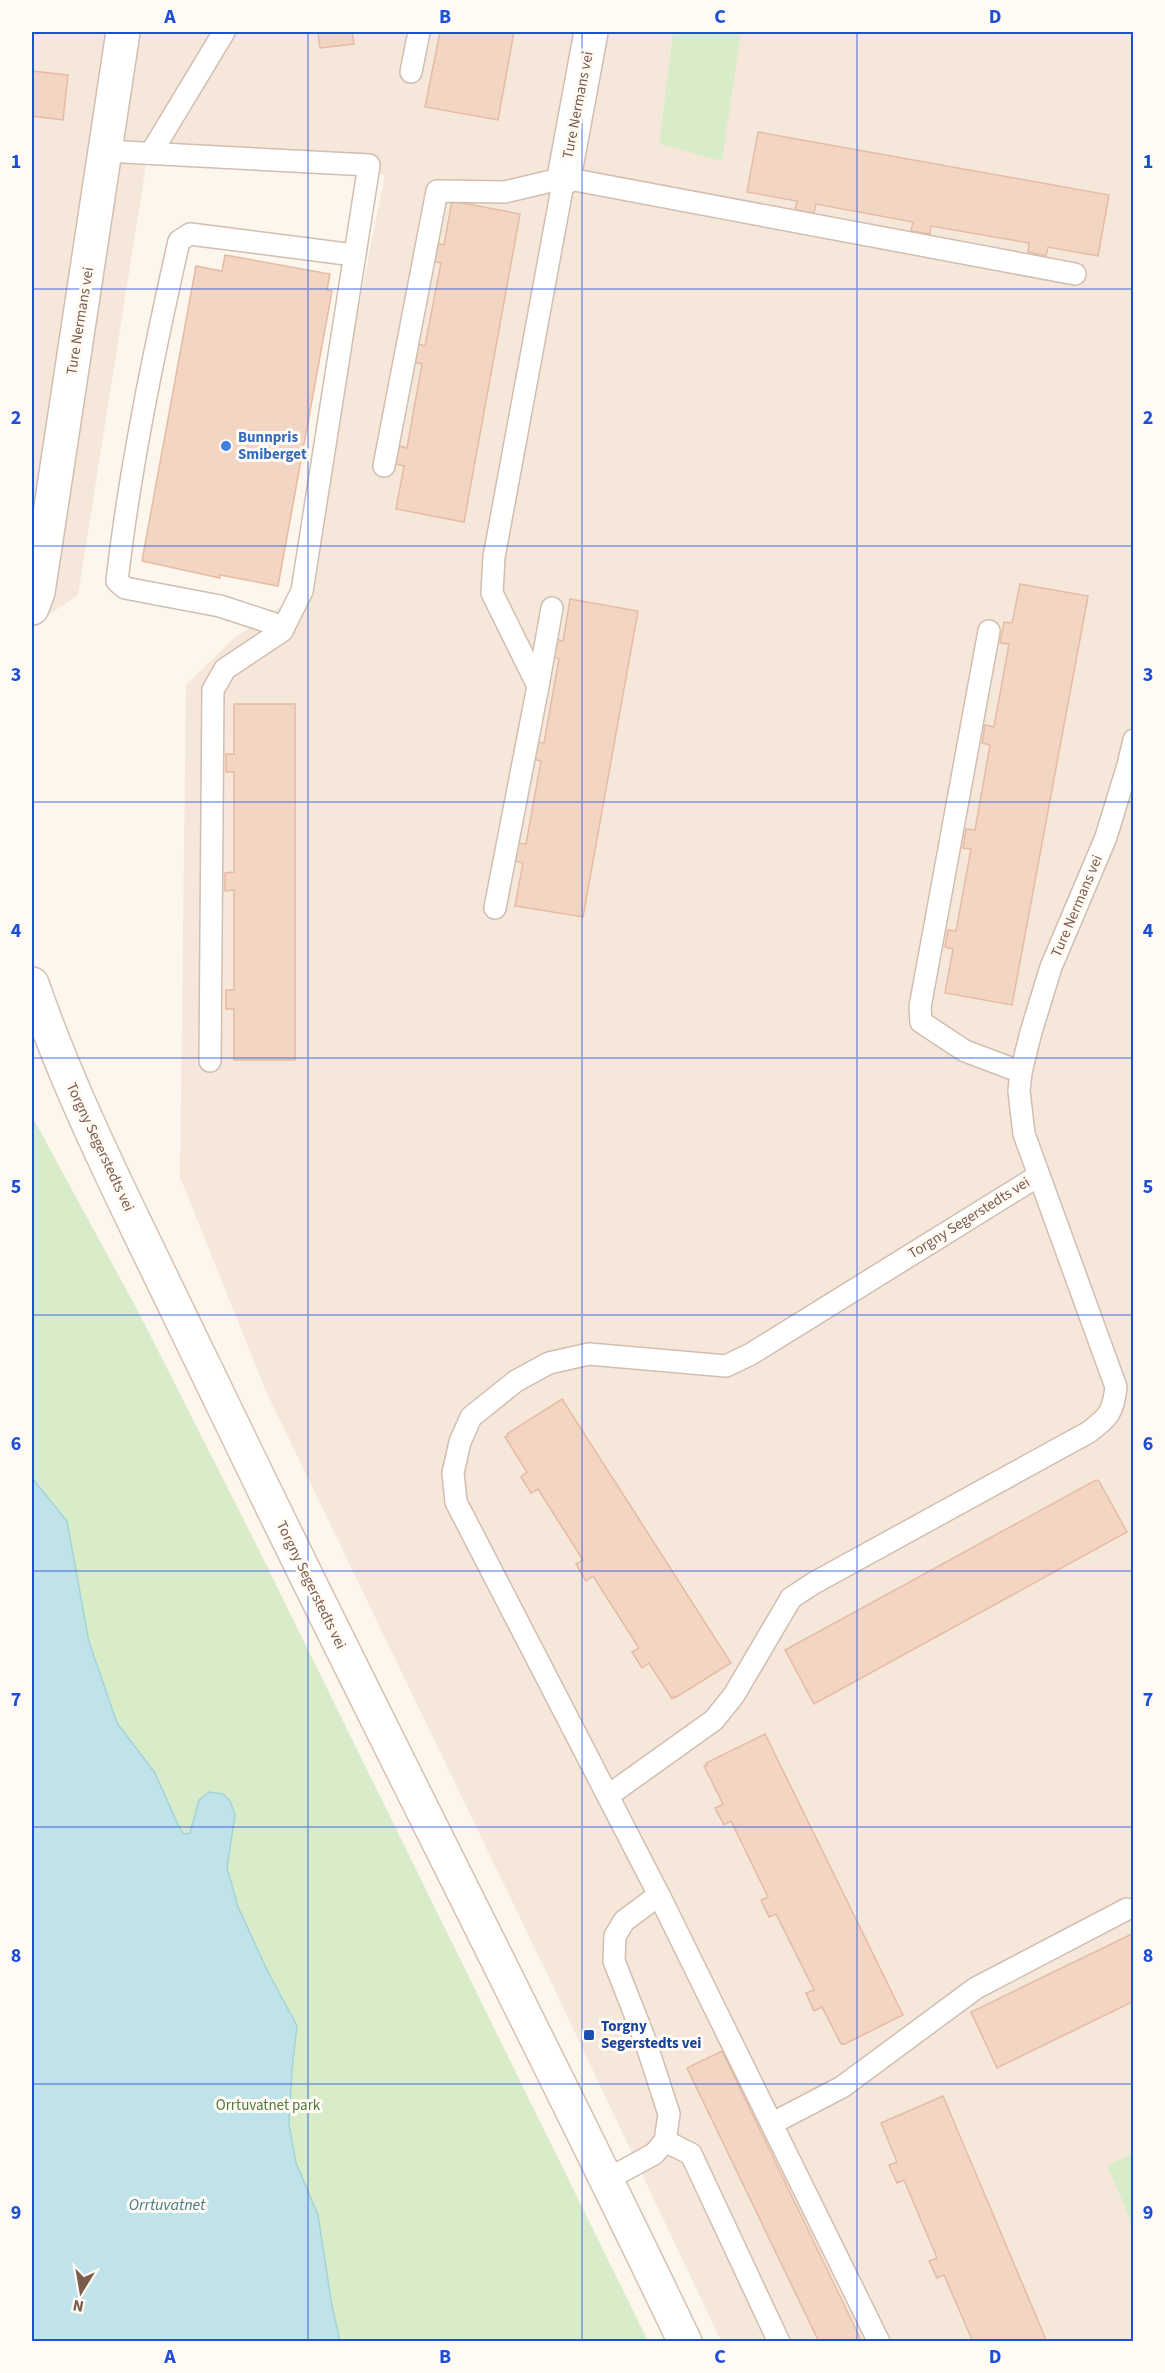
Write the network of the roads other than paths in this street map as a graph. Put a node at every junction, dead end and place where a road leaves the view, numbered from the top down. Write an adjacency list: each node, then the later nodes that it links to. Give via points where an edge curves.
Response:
1 (123, 32): 6 (main road, Ture Nermans vei)
2 (224, 32): 7 (lane)
3 (419, 32): 5 (lane)
4 (591, 32): 8 (main road, Ture Nermans vei)
5 (411, 72)
6 (105, 151): 7 (lane); 13 (main road, Ture Nermans vei, via 38,592)
7 (151, 153): 9 (lane, via 369,165)
8 (564, 178): 10 (lane); 11 (lane, via 506,192 436,191); 16 (lane, via 495,557 492,593)
9 (354, 255): 14 (lane, via 302,591); 14 (lane, via 190,234 179,241 163,316 117,581 125,588 220,606)
10 (1075, 274)
11 (384, 466)
12 (552, 608): 16 (lane)
13 (32, 609)
14 (284, 627): 20 (lane, via 225,669 213,690)
15 (989, 631): 21 (lane, via 920,1007 921,1022 965,1051)
16 (538, 686): 18 (lane)
17 (1134, 740): 21 (lane, Ture Nermans vei, via 1106,837 1051,967)
18 (495, 908)
19 (32, 984): 28 (main road, Torgny Segerstedts vei, via 49,1034 99,1148 172,1301)
20 (210, 1061)
21 (1021, 1072): 22 (lane, Ture Nermans vei, via 1024,1134)
22 (1038, 1176): 23 (lane, Torgny Segerstedts vei, via 1116,1387 1113,1407 1104,1420 1089,1432 791,1598 734,1695 714,1720); 23 (lane, Torgny Segerstedts vei, via 726,1366 590,1354 549,1363 516,1381 471,1417 453,1473 456,1502)
23 (609, 1795): 24 (lane, Torgny Segerstedts vei)
24 (659, 1895): 26 (lane, Torgny Segerstedts vei); 27 (lane, via 624,1921 615,1935 614,1961 669,2114)
25 (1126, 1909): 26 (lane, via 976,1988 842,2087)
26 (773, 2123): 31 (lane, Torgny Segerstedts vei)
27 (665, 2142): 28 (lane, via 654,2154); 30 (lane, via 691,2154)
28 (608, 2179): 29 (main road, Torgny Segerstedts vei)
29 (685, 2342)
30 (779, 2342)
31 (879, 2342)

